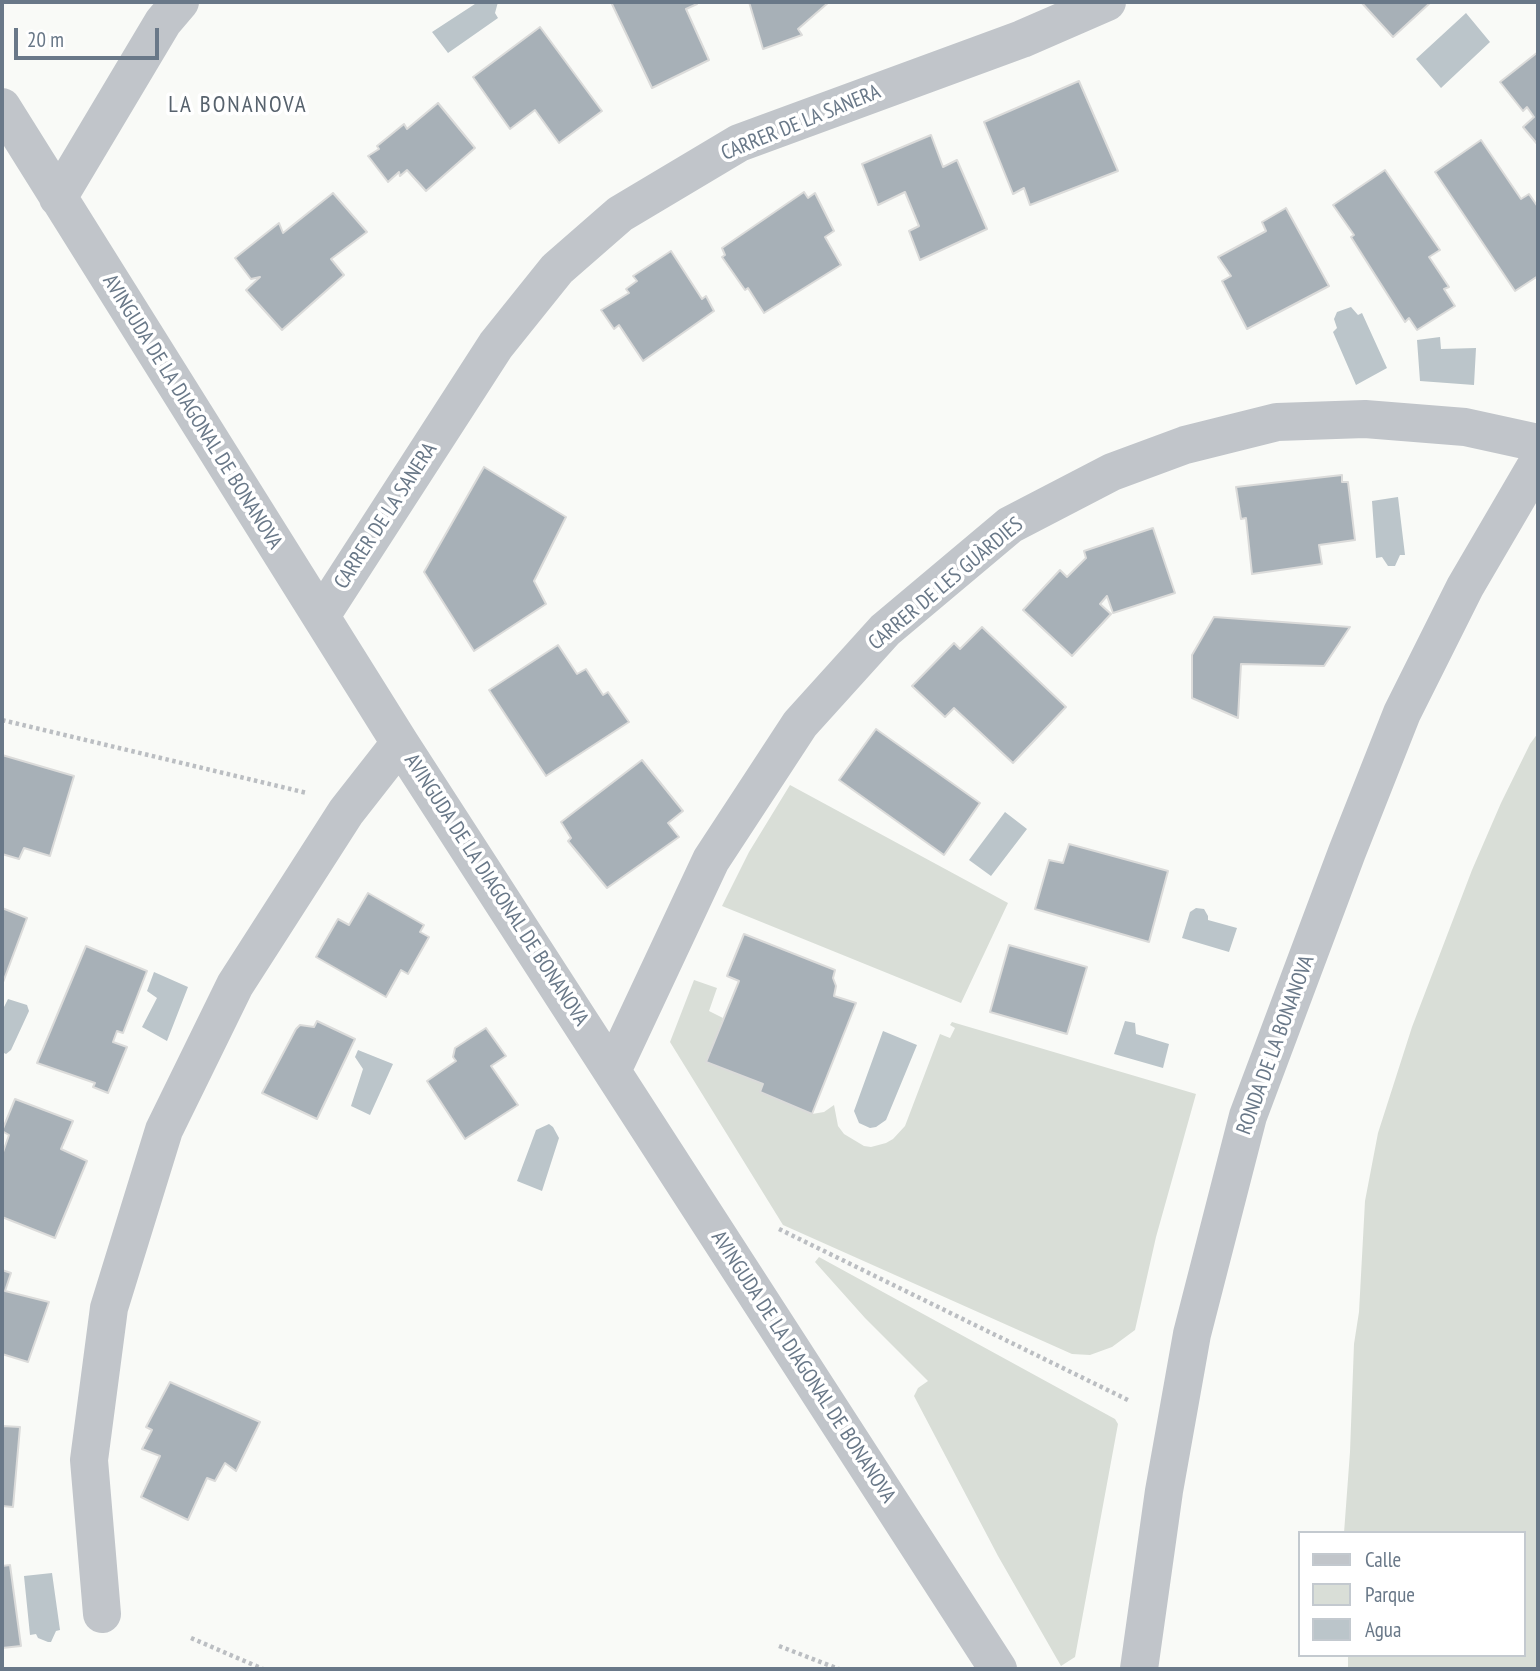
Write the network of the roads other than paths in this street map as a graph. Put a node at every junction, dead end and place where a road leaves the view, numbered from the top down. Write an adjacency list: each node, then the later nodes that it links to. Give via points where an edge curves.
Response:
1 (180, 2): 4 (street, via 163,22)
2 (1107, 2): 7 (street, CARRER DE LA SANERA, via 1022,39 739,143 620,214 557,269 496,345)
3 (2, 107): 4 (street, AVINGUDA DE LA DIAGONAL DE BONANOVA)
4 (58, 198): 7 (street, AVINGUDA DE LA DIAGONAL DE BONANOVA)
5 (1538, 443): 9 (street, CARRER DE LES GUÀRDIES, via 1465,427 1365,419 1277,422 1185,445 1112,472 1010,525 885,629 800,724 711,860)
6 (1538, 463): 12 (street, RONDA DE LA BONANOVA, via 1465,587 1402,713 1248,1116 1192,1334)
7 (321, 616): 8 (street, AVINGUDA DE LA DIAGONAL DE BONANOVA)
8 (400, 743): 9 (street, AVINGUDA DE LA DIAGONAL DE BONANOVA); 10 (street, via 346,812 235,985 164,1130 109,1308 89,1460)
9 (613, 1069): 11 (street, AVINGUDA DE LA DIAGONAL DE BONANOVA)
10 (102, 1614)
11 (998, 1669)
12 (1139, 1669)

